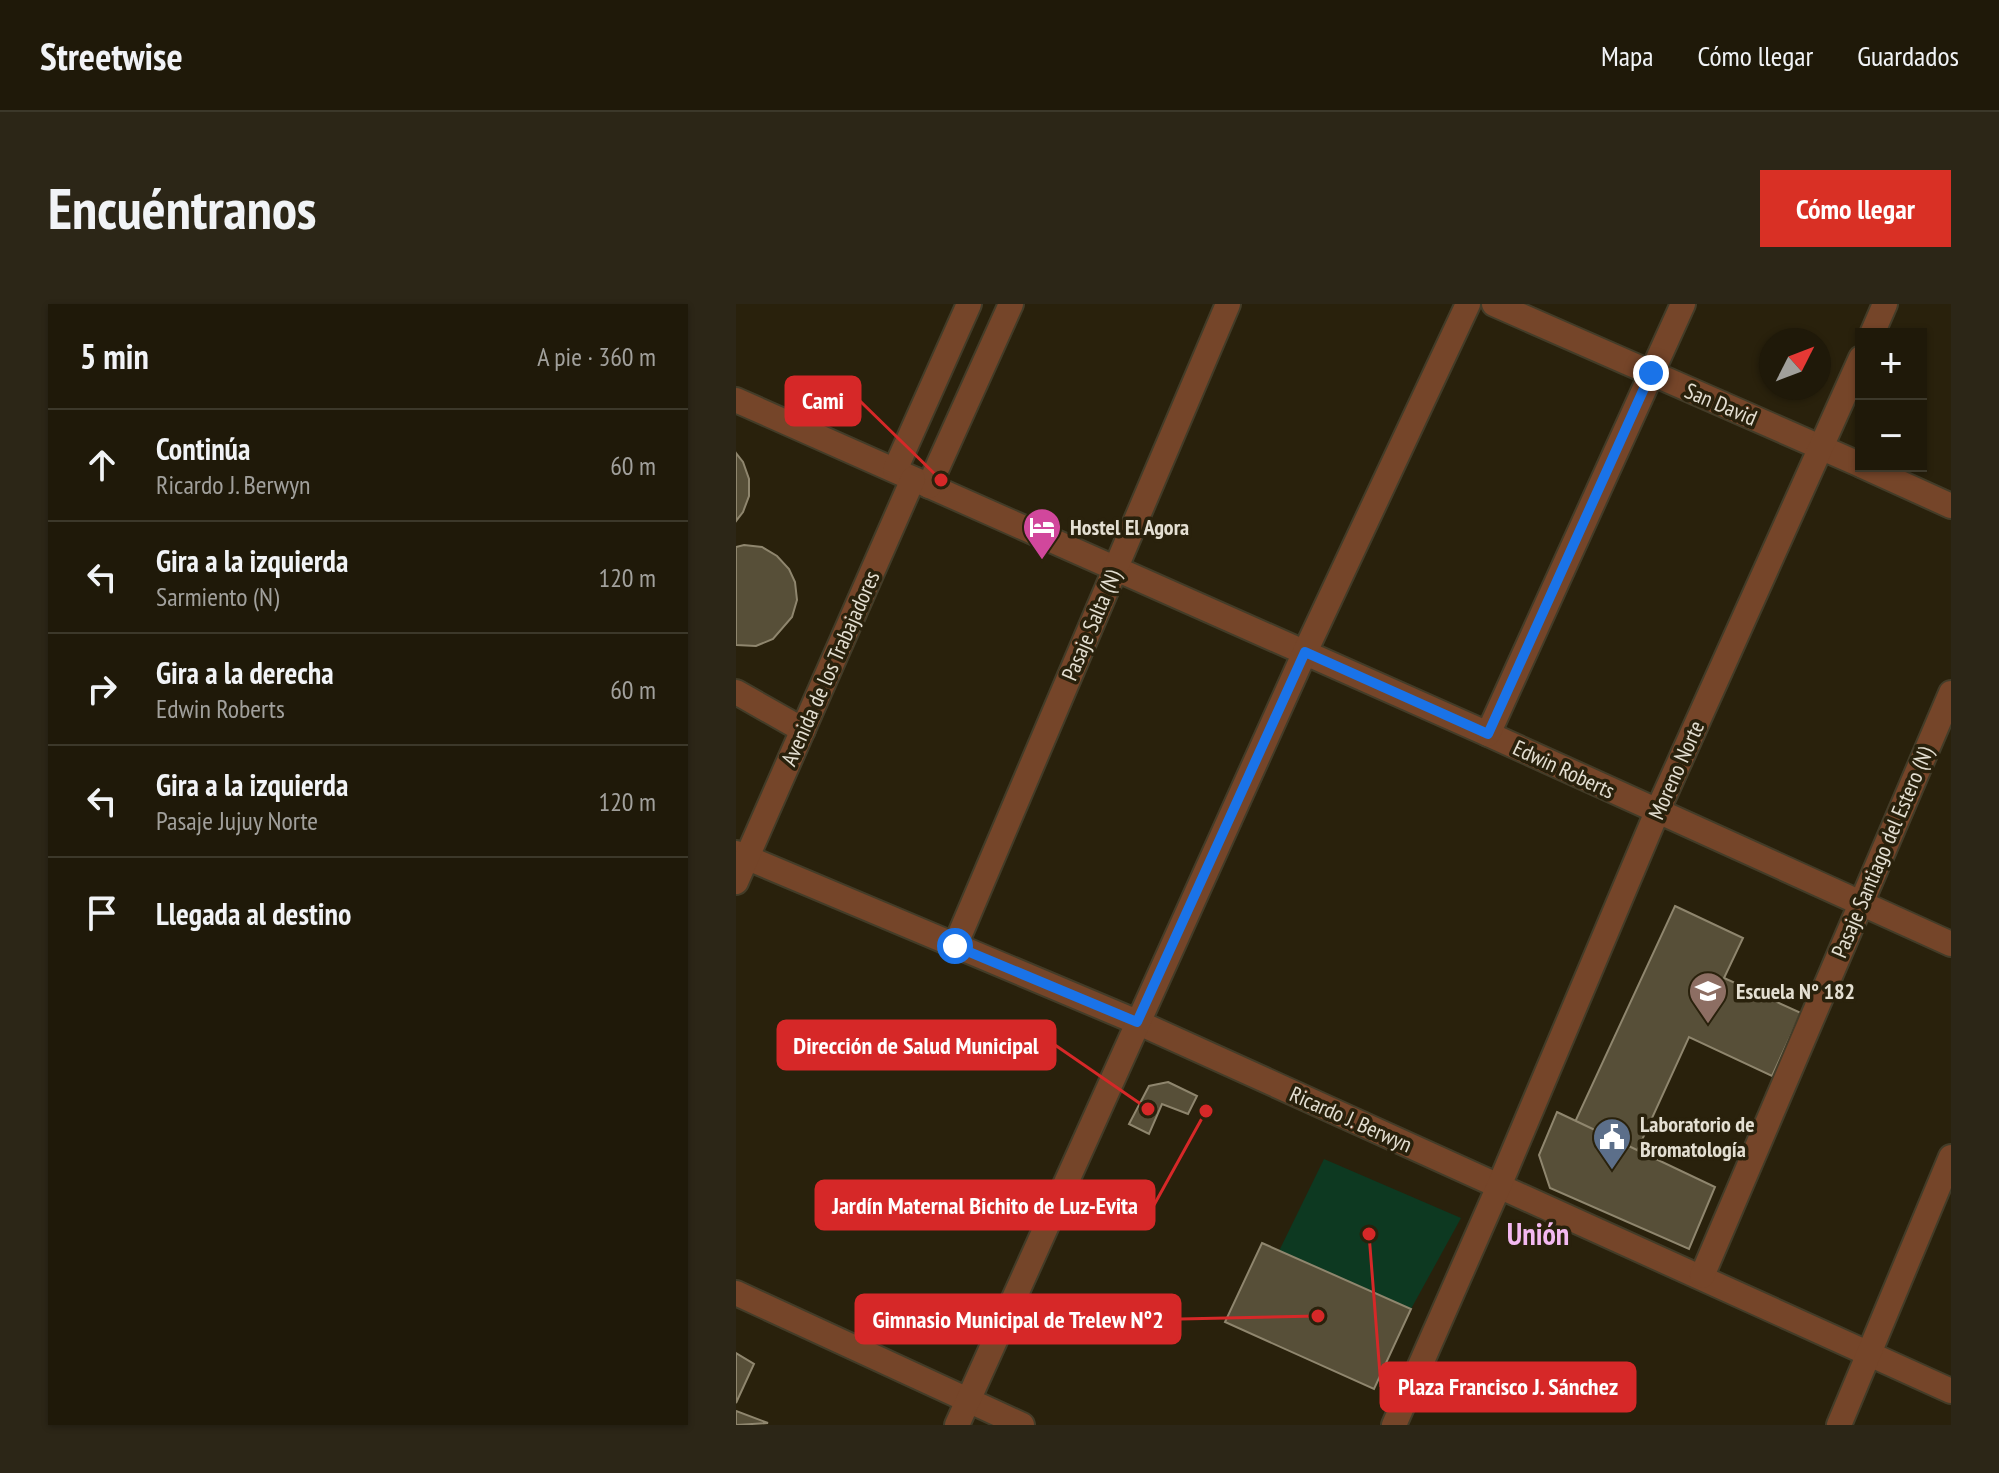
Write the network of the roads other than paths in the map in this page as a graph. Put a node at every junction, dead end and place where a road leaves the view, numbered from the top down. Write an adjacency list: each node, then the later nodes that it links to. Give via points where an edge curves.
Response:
1 (969, 304): 15 (street, Avenida de los Trabajadores)
2 (1011, 304): 15 (street, Avenida de los Trabajadores)
3 (1228, 304): 17 (street, Pasaje Salta (N))
4 (1468, 304): 18 (street)
5 (1494, 304): 10 (street, San David)
6 (1683, 304): 10 (street)
7 (1885, 304): 8 (street)
8 (1875, 328)
9 (1855, 371): 12 (street, Moreno Norte)
10 (1651, 373): 12 (street, San David); 22 (street)
11 (736, 400): 15 (street, Edwin Roberts)
12 (1821, 447): 13 (street, San David); 23 (street, Moreno Norte)
13 (1855, 463)
14 (1875, 472): 16 (street, San David)
15 (912, 478): 17 (street, Edwin Roberts); 21 (street, Avenida de los Trabajadores)
16 (1951, 506)
17 (1115, 568): 18 (street, Edwin Roberts); 28 (street, Pasaje Salta (N))
18 (1305, 652): 22 (street, Edwin Roberts); 29 (street)
19 (736, 692): 21 (street)
20 (1951, 693): 26 (street, Pasaje Santiago del Estero (N))
21 (803, 730): 24 (street, Avenida de los Trabajadores)
22 (1488, 734): 23 (street, Edwin Roberts)
23 (1657, 812): 26 (street, Edwin Roberts); 31 (street, Moreno Norte)
24 (742, 855): 25 (street, Avenida de los Trabajadores); 28 (street, Ricardo J. Berwyn)
25 (736, 882)
26 (1860, 903): 27 (street, Edwin Roberts); 32 (street, Pasaje Santiago del Estero (N))
27 (1951, 944)
28 (955, 946): 29 (street, Ricardo J. Berwyn)
29 (1137, 1022): 31 (street, Ricardo J. Berwyn); 36 (street)
30 (1951, 1157): 34 (street)
31 (1499, 1186): 32 (street, Ricardo J. Berwyn); 39 (street, Moreno Norte)
32 (1702, 1276): 34 (street, Ricardo J. Berwyn)
33 (736, 1293): 36 (street)
34 (1868, 1354): 35 (street, Ricardo J. Berwyn); 40 (street)
35 (1951, 1391)
36 (968, 1401): 37 (street); 38 (street)
37 (957, 1425)
38 (1022, 1425)
39 (1394, 1425)
40 (1839, 1425)

